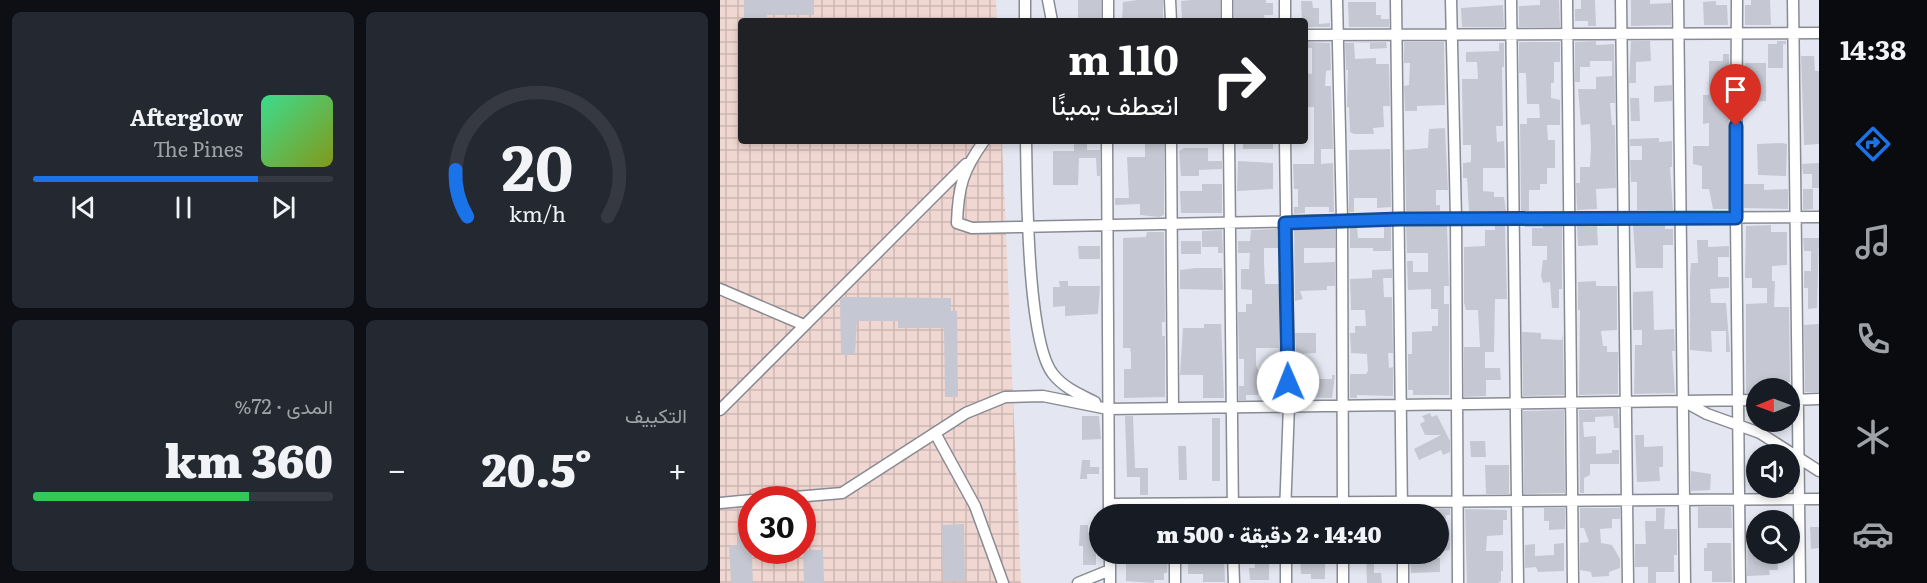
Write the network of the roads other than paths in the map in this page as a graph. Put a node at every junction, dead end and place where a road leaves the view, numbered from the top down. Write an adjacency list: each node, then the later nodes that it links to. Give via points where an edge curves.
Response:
1 (1025, 0): 16 (street)
2 (1048, 0): 17 (street)
3 (1108, 0): 18 (street)
4 (1170, 0): 19 (street)
5 (1227, 0): 20 (street)
6 (1285, 0): 21 (street)
7 (1338, 0): 31 (street)
8 (1396, 0): 32 (street)
9 (1451, 0): 27 (street)
10 (1511, 0): 28 (street)
11 (1568, 0): 29 (street)
12 (1621, 0): 22 (street)
13 (1678, 0): 23 (street)
14 (1737, 0): 24 (street)
15 (1793, 0): 25 (street)
16 (1025, 18)
17 (1051, 18)
18 (1108, 18)
19 (1171, 18)
20 (1227, 18)
21 (1285, 18)
22 (1622, 33): 23 (street); 29 (street); 42 (street)
23 (1678, 33): 24 (street); 48 (street)
24 (1737, 33): 25 (street); 43 (street)
25 (1794, 33): 26 (street); 44 (street)
26 (1819, 33)
27 (1452, 34): 28 (street); 32 (street); 46 (street)
28 (1511, 34): 29 (street); 47 (street)
29 (1568, 34): 41 (street)
30 (1308, 35): 31 (street)
31 (1337, 35): 32 (street); 49 (street)
32 (1397, 35): 45 (street)
33 (982, 144): 39 (street)
34 (1026, 144): 54 (street)
35 (1107, 144): 52 (street)
36 (1171, 144): 53 (street)
37 (1229, 144): 50 (street)
38 (1285, 144): 51 (street)
39 (969, 162): 54 (street, via 958,190 957,223 972,228); 56 (street)
40 (1819, 217): 44 (street)
41 (1570, 218): 42 (street); 47 (street); 64 (street)
42 (1624, 218): 48 (street); 63 (street)
43 (1736, 218): 44 (street); 48 (street); 59 (street)
44 (1796, 218): 57 (street)
45 (1399, 219): 46 (street); 49 (street); 68 (street)
46 (1456, 219): 47 (street); 65 (street)
47 (1513, 219): 66 (street)
48 (1681, 219): 62 (street)
49 (1342, 220): 51 (street); 69 (street)
50 (1230, 223): 51 (street); 53 (street); 71 (street)
51 (1285, 223): 67 (street)
52 (1106, 224): 53 (street); 54 (street); 72 (street)
53 (1171, 224): 70 (street)
54 (1029, 227): 72 (street, via 1039,342 1052,372 1068,389)
55 (720, 289): 56 (street)
56 (804, 325): 73 (street)
57 (1794, 378)
58 (1819, 399): 61 (street)
59 (1738, 400): 60 (street); 62 (street); 74 (street)
60 (1746, 400)
61 (1800, 400)
62 (1683, 401): 63 (street); 74 (street); 81 (street)
63 (1626, 402): 64 (street); 87 (street)
64 (1571, 403): 66 (street); 86 (street)
65 (1456, 404): 66 (street); 68 (street); 91 (street)
66 (1515, 404): 85 (street)
67 (1289, 405): 69 (street); 71 (street); 92 (street)
68 (1401, 405): 69 (street); 90 (street)
69 (1341, 406): 89 (street)
70 (1173, 408): 71 (street); 72 (street)
71 (1232, 408): 94 (street)
72 (1108, 409): 75 (street, via 1043,396 1005,397 966,413); 93 (street)
73 (720, 410)
74 (1738, 424): 76 (street); 82 (street)
75 (935, 433): 79 (street, via 842,493); 103 (street, via 975,506)
76 (1779, 444)
77 (1800, 457): 78 (street)
78 (1819, 471)
79 (816, 495)
80 (1819, 499): 83 (street)
81 (1684, 500): 82 (street); 87 (street); 115 (street)
82 (1739, 500): 83 (street); 116 (street)
83 (1799, 500): 117 (street)
84 (738, 501): 88 (street)
85 (1517, 501): 86 (street); 91 (street); 112 (street)
86 (1572, 501): 87 (street); 113 (street)
87 (1627, 501): 114 (street)
88 (720, 502)
89 (1342, 502): 90 (street); 92 (street)
90 (1402, 502): 91 (street)
91 (1457, 502): 111 (street)
92 (1285, 503): 95 (street)
93 (1109, 504)
94 (1233, 504)
95 (1276, 504)
96 (1110, 564): 102 (street)
97 (1175, 564): 106 (street)
98 (1233, 564): 107 (street)
99 (1286, 564): 108 (street)
100 (1343, 564): 109 (street)
101 (1403, 564): 110 (street)
102 (1110, 570): 104 (street); 105 (street)
103 (1003, 583)
104 (1078, 583)
105 (1110, 583)
106 (1175, 583)
107 (1234, 583)
108 (1286, 583)
109 (1343, 583)
110 (1403, 583)
111 (1458, 583)
112 (1518, 583)
113 (1573, 583)
114 (1628, 583)
115 (1685, 583)
116 (1740, 583)
117 (1800, 583)

